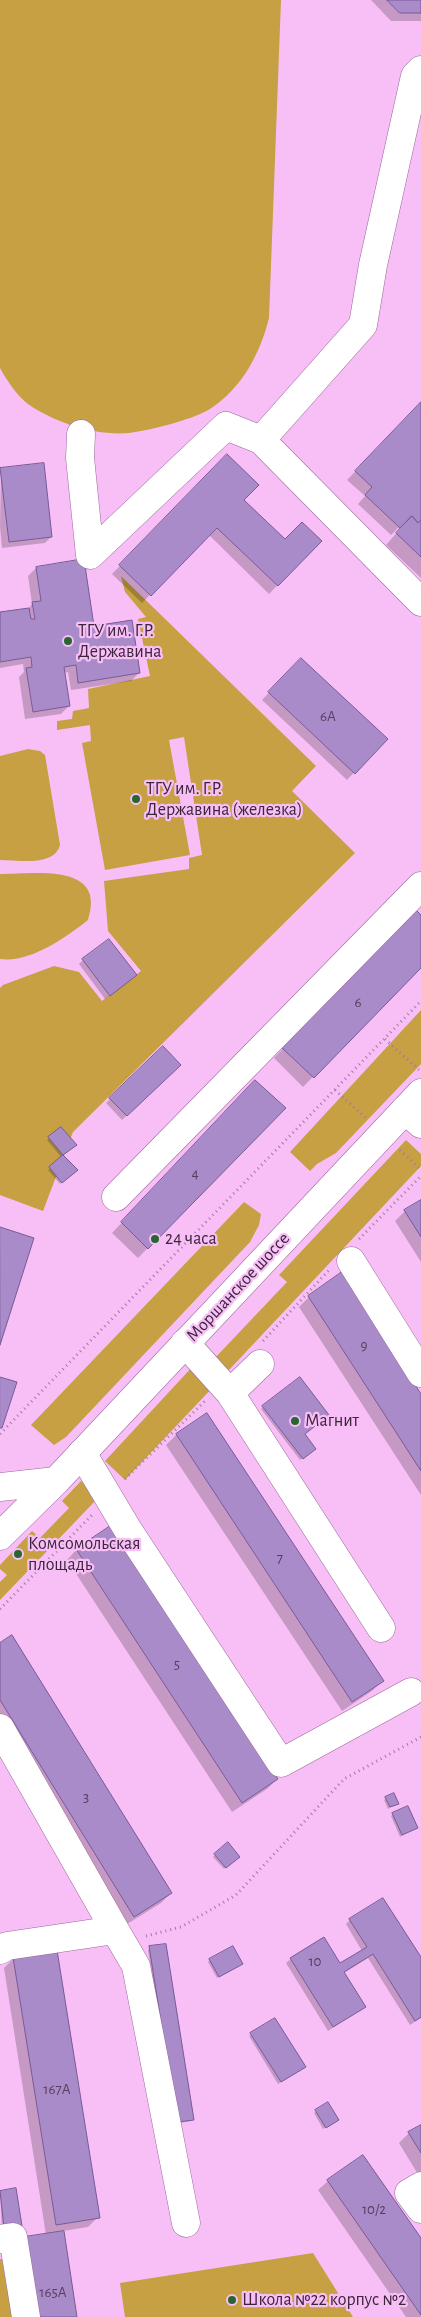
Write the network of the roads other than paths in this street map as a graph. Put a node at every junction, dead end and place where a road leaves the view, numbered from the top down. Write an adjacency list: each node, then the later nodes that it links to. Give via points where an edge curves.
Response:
1 (421, 70): 3 (main road, via 416,76 373,265 363,325)
2 (80, 434): 3 (main road, via 90,555 226,426)
3 (261, 440): 4 (main road)
4 (421, 602)
5 (421, 886): 7 (main road)
6 (416, 1109): 9 (main road, Моршанское шоссе)
7 (116, 1197)
8 (351, 1261): 11 (main road)
9 (185, 1343): 12 (main road); 13 (main road, Моршанское шоссе)
10 (260, 1364): 12 (main road)
11 (421, 1373)
12 (230, 1393): 17 (main road)
13 (82, 1453): 14 (main road, Моршанское шоссе); 18 (main road, via 128,1530 281,1763)
14 (56, 1482): 15 (main road); 16 (main road, Моршанское шоссе)
15 (0, 1486)
16 (0, 1536)
17 (381, 1628)
18 (418, 1696)
19 (0, 1728): 20 (main road)
20 (115, 1930): 21 (main road, via 7,1946); 24 (main road, via 136,1966)
21 (0, 1950)
22 (421, 2186): 23 (main road, via 409,2193)
23 (421, 2209)
24 (186, 2223)
25 (0, 2239): 26 (main road, via 13,2237)
26 (26, 2317)

